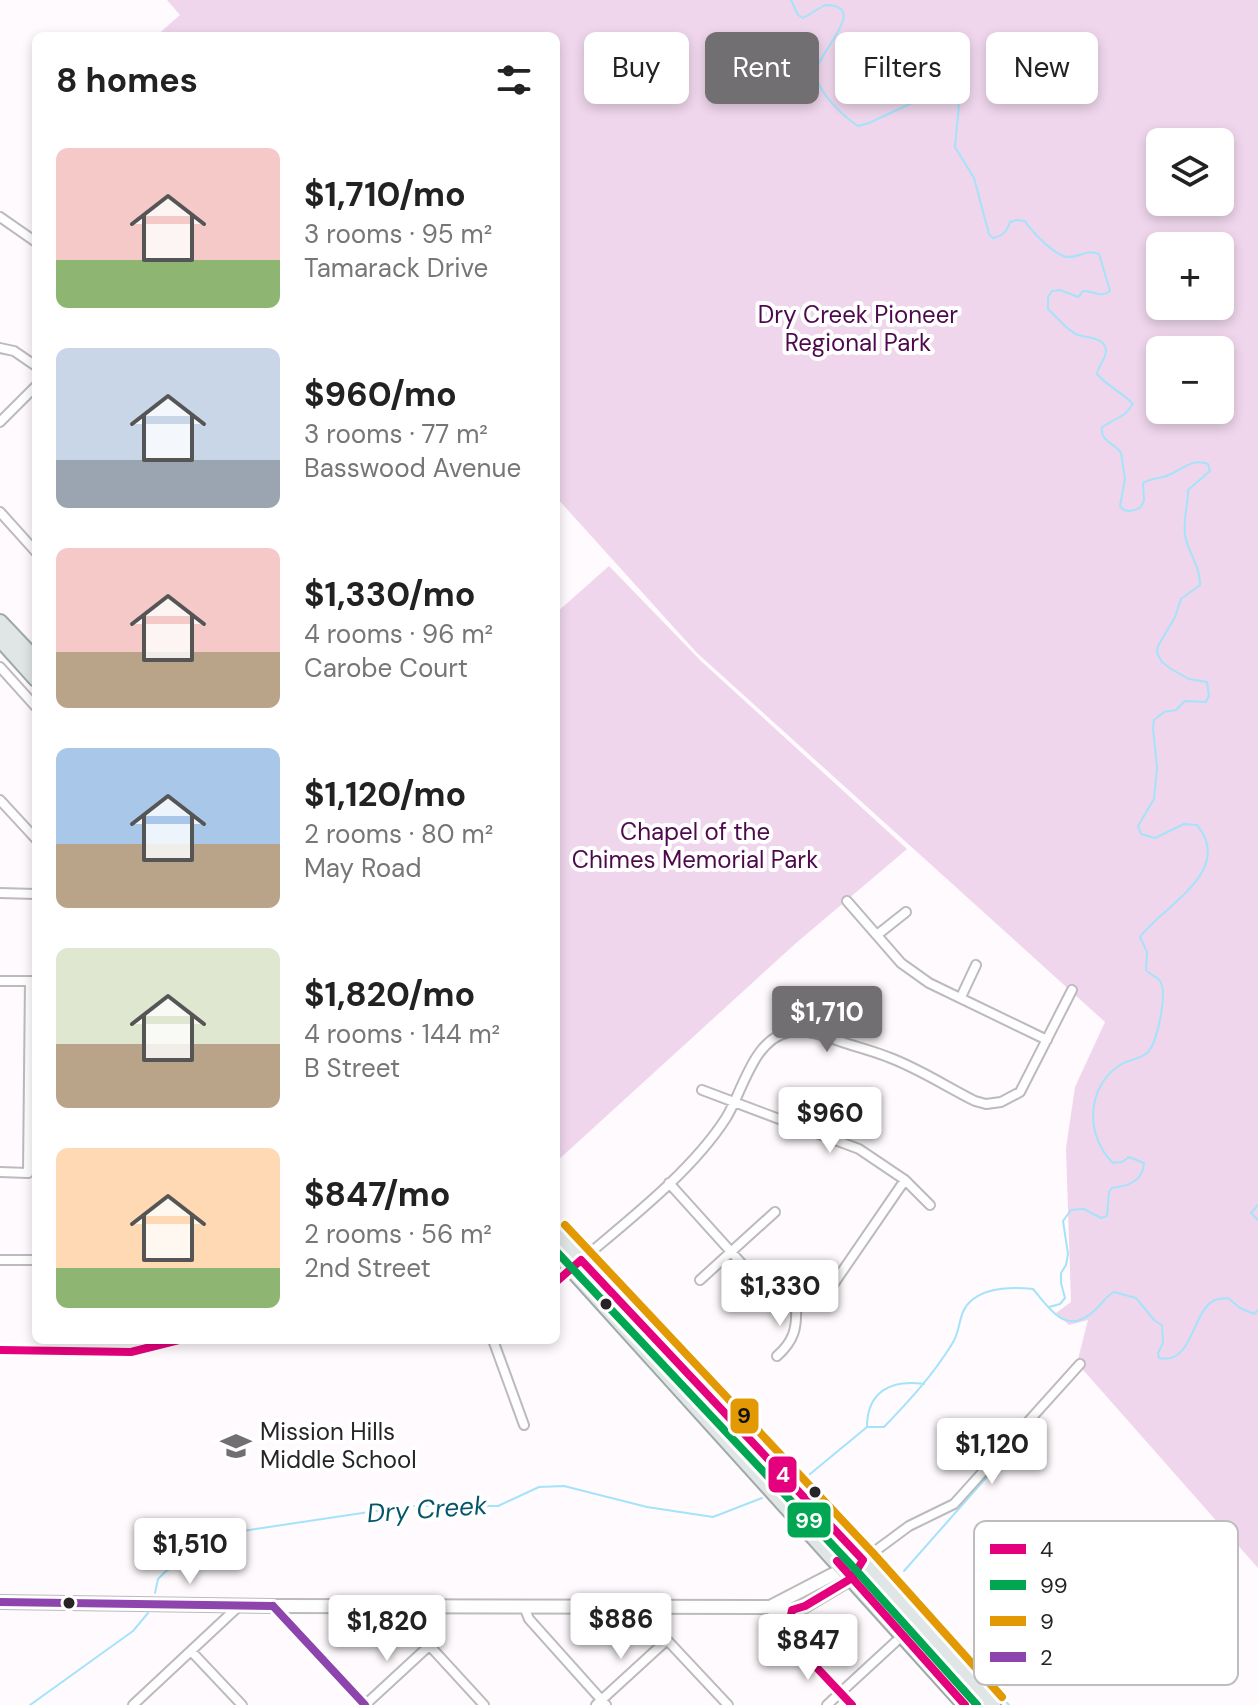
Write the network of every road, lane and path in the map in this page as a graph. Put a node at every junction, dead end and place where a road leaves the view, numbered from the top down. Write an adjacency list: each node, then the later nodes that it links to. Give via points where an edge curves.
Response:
1 (0, 217): 2 (street)
2 (32, 239)
3 (0, 348): 4 (street)
4 (32, 363)
5 (32, 390): 6 (street)
6 (0, 422)
7 (0, 512): 8 (street)
8 (32, 548)
9 (0, 622): 11 (main road)
10 (0, 639): 13 (main road)
11 (32, 656)
12 (0, 667): 14 (street)
13 (32, 675)
14 (32, 703)
15 (0, 800): 16 (street)
16 (4, 807): 17 (street)
17 (32, 835)
18 (0, 893): 19 (street)
19 (32, 894)
20 (847, 901): 22 (street)
21 (906, 912): 22 (street)
22 (877, 935): 27 (street, via 901,963)
23 (976, 965): 27 (street)
24 (0, 981): 25 (street)
25 (32, 981)
26 (1072, 990): 28 (street)
27 (961, 997): 28 (street)
28 (1047, 1040): 31 (street, via 1020,1092 986,1104 890,1058 811,1032 785,1032 761,1050)
29 (32, 1070): 32 (street, via 28,1173)
30 (702, 1090): 31 (street)
31 (734, 1104): 33 (street, via 859,1149); 34 (street, via 709,1142)
32 (0, 1172)
33 (905, 1180): 35 (street); 45 (street, via 826,1295)
34 (669, 1183): 38 (street); 42 (street)
35 (930, 1205)
36 (775, 1212): 38 (street)
37 (560, 1239): 42 (main road)
38 (730, 1251): 44 (street); 45 (street, via 770,1295)
39 (560, 1254): 42 (main road)
40 (0, 1260): 41 (street)
41 (32, 1260)
42 (576, 1264): 43 (street); 54 (main road); 55 (main road)
43 (560, 1278)
44 (700, 1280)
45 (796, 1307): 51 (street, via 793,1338)
46 (83, 1344): 50 (street)
47 (163, 1344): 50 (street, via 131,1352)
48 (494, 1344): 53 (street)
49 (0, 1350): 50 (street)
50 (82, 1351)
51 (777, 1356)
52 (1080, 1364): 54 (street, via 954,1504 909,1526)
53 (524, 1425)
54 (863, 1560): 55 (main road); 69 (main road)
55 (848, 1573): 61 (main road); 63 (main road); 64 (main road)
56 (0, 1602): 57 (main road)
57 (240, 1604): 58 (main road); 68 (street)
58 (273, 1606): 59 (main road); 75 (street)
59 (405, 1606): 60 (main road); 67 (street, via 406,1620)
60 (524, 1607): 62 (main road); 72 (street)
61 (770, 1607): 62 (main road); 63 (main road); 65 (street)
62 (649, 1608): 66 (street, via 653,1625)
63 (792, 1610): 65 (main road)
64 (903, 1635): 71 (street); 80 (main road)
65 (787, 1636): 71 (street)
66 (667, 1640): 72 (street); 77 (street)
67 (430, 1645): 75 (street); 76 (street)
68 (191, 1651): 73 (street); 74 (street)
69 (974, 1684)
70 (975, 1685): 81 (main road)
71 (840, 1693): 78 (street); 79 (street)
72 (601, 1703)
73 (133, 1705)
74 (242, 1705)
75 (365, 1705)
76 (484, 1705)
77 (728, 1705)
78 (827, 1705)
79 (852, 1705)
80 (965, 1705)
81 (993, 1705)

